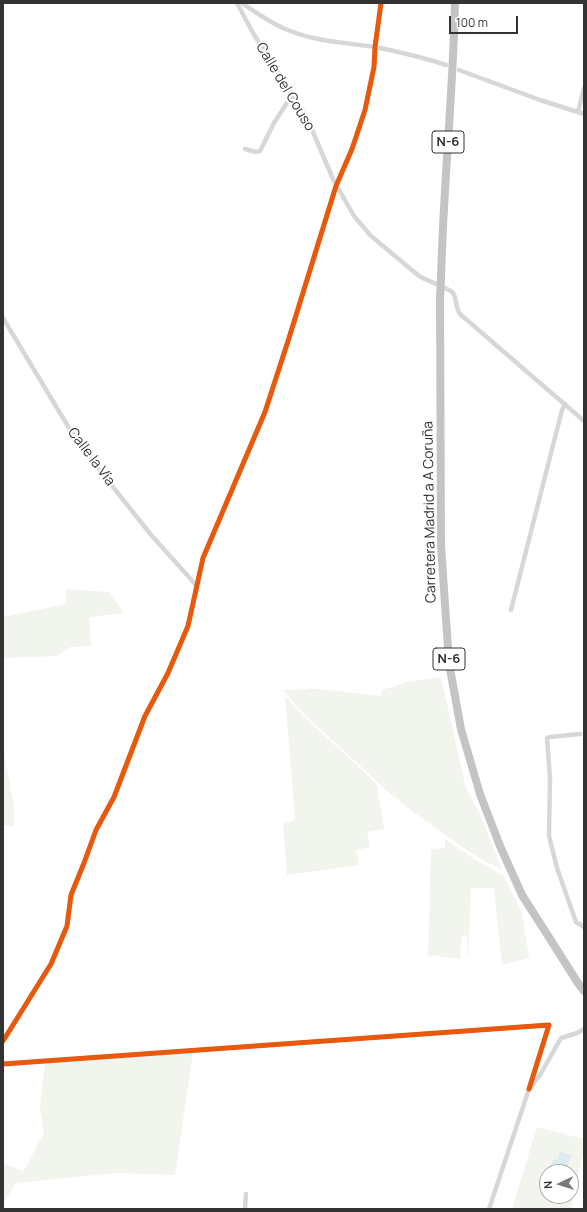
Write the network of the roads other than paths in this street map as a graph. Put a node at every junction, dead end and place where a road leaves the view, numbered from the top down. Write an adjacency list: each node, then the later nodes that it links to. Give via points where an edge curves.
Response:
1 (237, 3): 9 (street, Calle del Couso)
2 (242, 3): 5 (street, via 282,28 329,42)
3 (381, 3): 5 (street)
4 (455, 3): 21 (highway, Carretera Madrid a A Coruña / N-6, bridge, via 440,298 441,545 449,663 461,729 480,794 500,846 522,895)
5 (375, 48): 6 (street, via 405,53); 13 (street, via 374,67 365,110)
6 (446, 65)
7 (459, 70): 10 (street)
8 (584, 88): 10 (street)
9 (292, 94): 12 (street, via 260,152); 13 (street, Calle del Couso, via 307,118)
10 (578, 112): 11 (street)
11 (584, 114)
12 (245, 149)
13 (336, 186): 15 (street, Calle del Couso, via 354,216 371,236 424,279 453,293 460,314); 17 (street, via 265,412 203,558)
14 (3, 318): 17 (street, Calle la Vía, via 69,428 152,536)
15 (565, 404): 16 (street); 18 (street)
16 (584, 422)
17 (196, 585): 23 (street, via 188,626 168,673 145,716 114,797 96,830 71,895 67,926 51,964)
18 (511, 610)
19 (580, 734): 20 (street, via 547,738 550,779 548,826 557,868 576,922)
20 (584, 927)
21 (584, 991)
22 (584, 1029): 25 (street, via 561,1038)
23 (3, 1041)
24 (3, 1064): 25 (street, via 549,1025)
25 (529, 1089): 28 (street)
26 (246, 1194): 27 (street)
27 (245, 1209)
28 (488, 1209)

